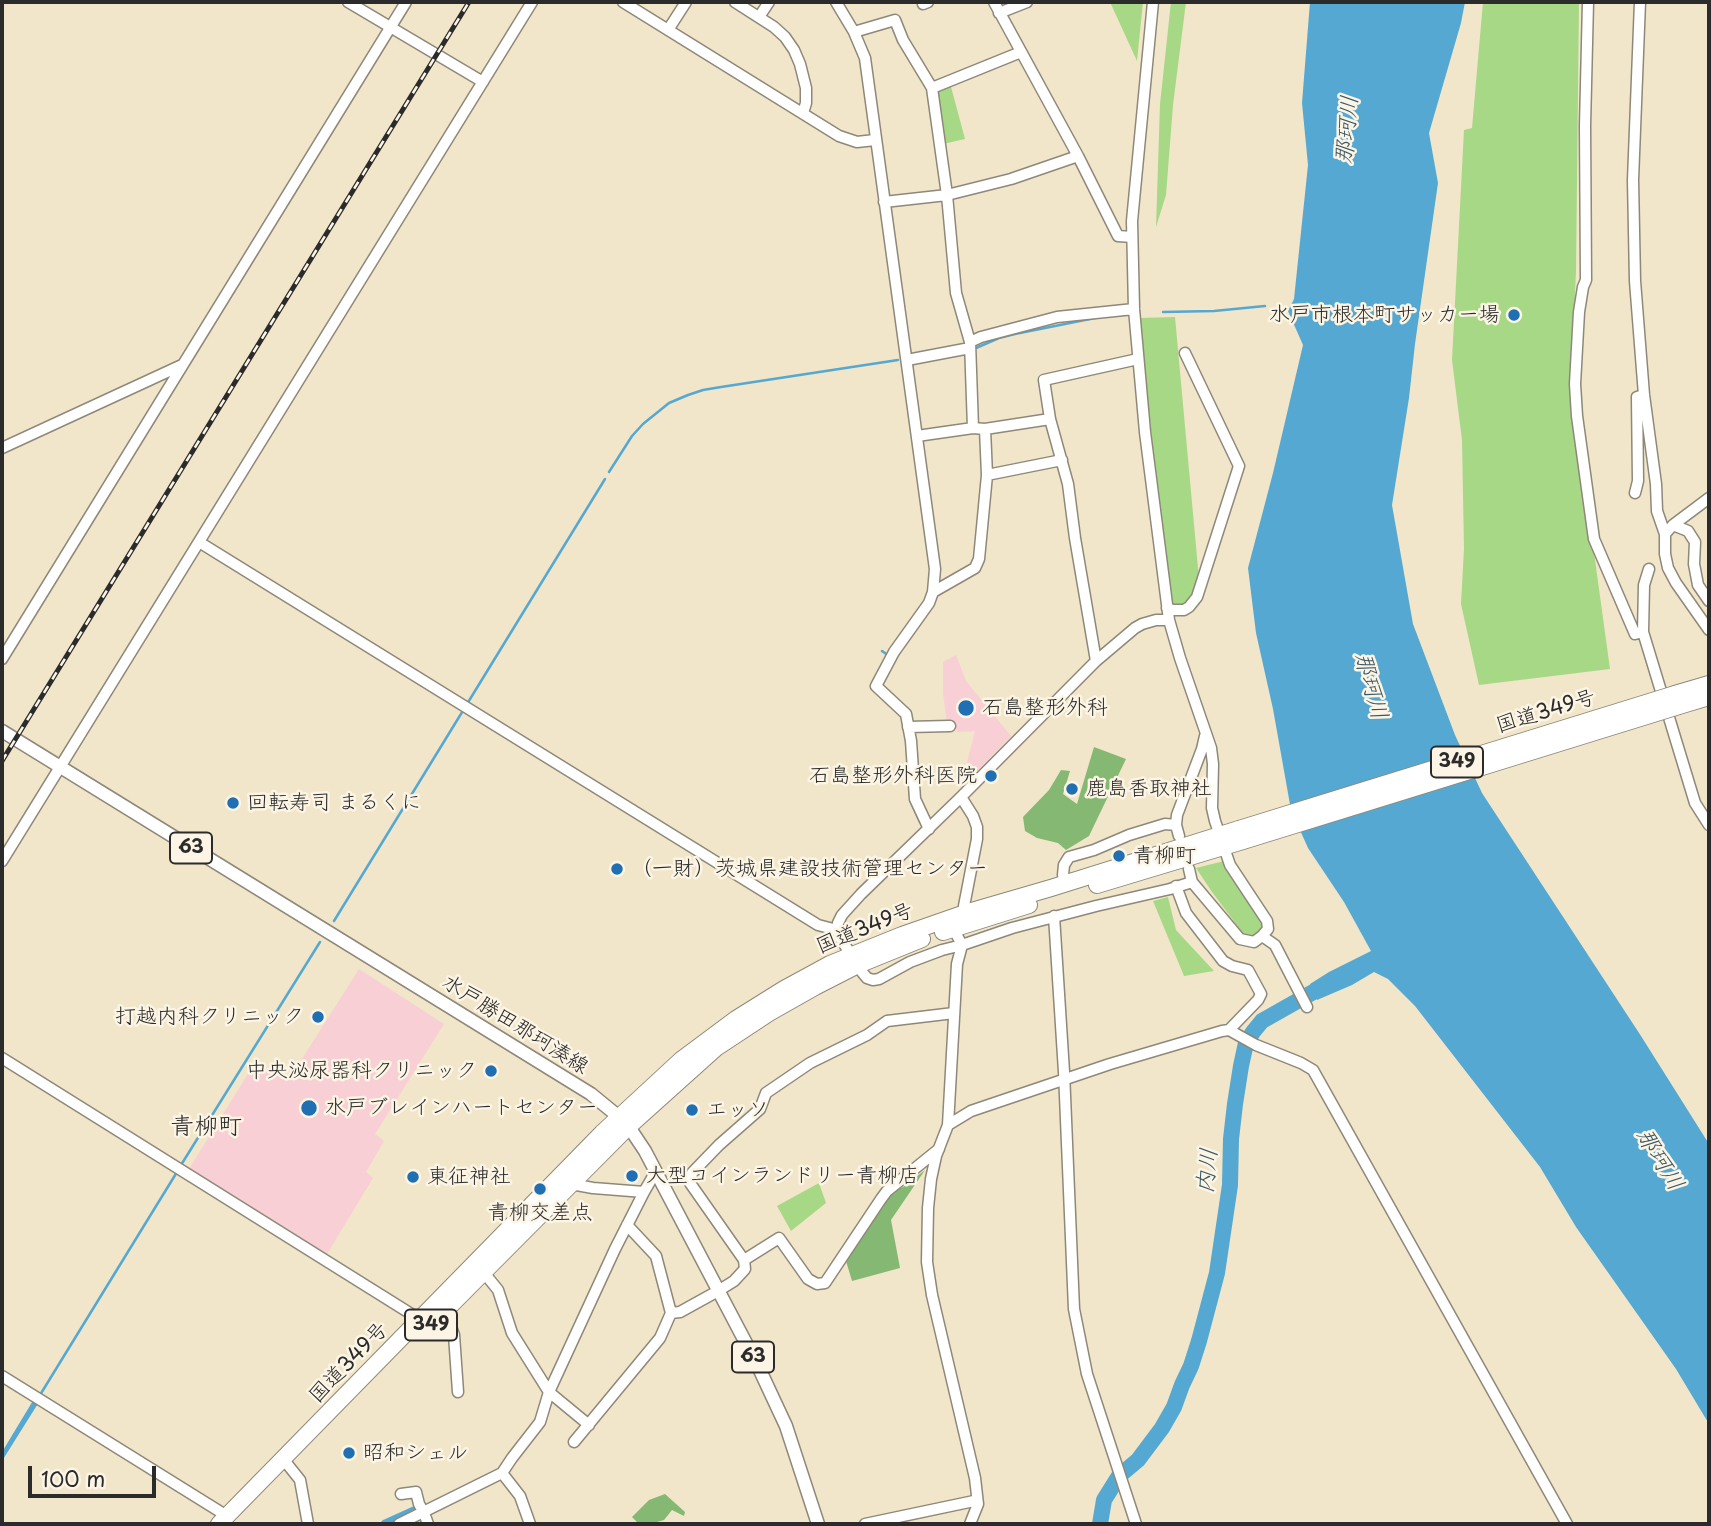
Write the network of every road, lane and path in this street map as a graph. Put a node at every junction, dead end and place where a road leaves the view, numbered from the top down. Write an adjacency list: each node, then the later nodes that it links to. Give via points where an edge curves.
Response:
1 (348, 2): 16 (street)
2 (406, 2): 16 (street)
3 (533, 2): 20 (street)
4 (623, 2): 17 (street)
5 (686, 2): 17 (street)
6 (735, 2): 15 (street)
7 (769, 2): 15 (street)
8 (993, 2): 14 (street)
9 (1027, 2): 14 (street)
10 (1153, 2): 27 (street)
11 (1588, 2): 51 (street, via 1586,280 1579,312 1577,416 1594,539 1635,634)
12 (1640, 2): 34 (street, via 1633,205)
13 (839, 3): 18 (street)
14 (999, 13): 19 (street)
15 (759, 17): 22 (street, via 785,37 800,64 806,89)
16 (391, 27): 20 (street); 33 (street)
17 (668, 30): 22 (street)
18 (855, 32): 21 (street, via 895,20); 23 (street, via 865,58)
19 (1021, 52): 21 (street); 24 (street)
20 (483, 82): 44 (street)
21 (932, 88): 25 (street)
22 (803, 113): 23 (street, via 849,140)
23 (875, 140): 26 (street)
24 (1078, 156): 25 (street); 27 (street, via 1118,236)
25 (947, 195): 26 (street); 29 (street, via 956,293)
26 (884, 202): 32 (street)
27 (1132, 237): 28 (street)
28 (1134, 309): 29 (street, via 1057,317 981,337); 31 (street)
29 (970, 345): 32 (street); 36 (street)
30 (1185, 353): 48 (street, via 1239,466 1197,597 1184,610)
31 (1138, 359): 35 (street, via 1044,380); 48 (street)
32 (907, 360): 37 (street)
33 (182, 365): 38 (street); 52 (street)
34 (1644, 395): 41 (street, via 1637,397); 43 (street, via 1657,511)
35 (1051, 419): 36 (street); 39 (street)
36 (979, 428): 37 (street); 40 (street)
37 (917, 436): 46 (street, via 935,569)
38 (2, 448)
39 (1062, 460): 40 (street); 53 (street)
40 (987, 475): 46 (street, via 975,568)
41 (1635, 493)
42 (1709, 498): 43 (street)
43 (1669, 529): 47 (street, via 1688,531 1695,542 1698,585); 50 (street, via 1668,568)
44 (199, 542): 61 (street); 74 (street, via 818,925)
45 (1648, 569): 51 (street)
46 (933, 592): 58 (street, via 876,686 906,714)
47 (1709, 601)
48 (1167, 608): 49 (street)
49 (1169, 620): 53 (street, via 1142,624); 60 (street)
50 (1709, 630)
51 (1643, 632): 63 (street, via 1695,803)
52 (2, 659)
53 (1096, 661): 62 (street)
54 (1709, 684): 56 (highway, 国道349号 / 349)
55 (1709, 697): 56 (highway, 国道349号 / 349)
56 (1677, 700): 65 (highway, 国道349号 / 349, bridge)
57 (950, 726): 58 (street)
58 (908, 727): 64 (street, via 915,799)
59 (2, 731): 61 (main road, 水戸勝田那珂湊線 / 63)
60 (1206, 733): 65 (street, via 1213,764 1213,815); 68 (street, via 1179,806 1177,830 1165,824 1069,857)
61 (59, 766): 66 (street); 83 (main road, 水戸勝田那珂湊線 / 63, via 591,1094)
62 (961, 797): 64 (street); 71 (street, via 977,827)
63 (1709, 825)
64 (929, 828): 74 (street, via 849,907)
65 (1222, 840): 71 (highway, 国道349号 / 349); 73 (highway, 国道349号 / 349); 75 (street, via 1230,865 1267,921)
66 (2, 861)
67 (1189, 869): 69 (street)
68 (1063, 875)
69 (1192, 881): 70 (street); 75 (street, via 1240,939 1254,942)
70 (1176, 886): 72 (street); 80 (street, via 1186,913 1223,961 1248,970 1261,994)
71 (964, 913): 77 (highway, 国道349号 / 349)
72 (1054, 916): 76 (street); 82 (street)
73 (953, 928): 76 (street); 77 (highway, 国道349号 / 349)
74 (837, 930): 77 (street)
75 (1262, 936): 78 (street, via 1275,945)
76 (962, 945): 77 (street, via 873,980); 79 (street)
77 (854, 960): 83 (highway, 国道349号 / 349, via 744,1028)
78 (1307, 1007)
79 (954, 1013): 84 (street); 90 (street, via 887,1021 810,1063 766,1093 760,1109 692,1173 690,1183)
80 (1229, 1030): 82 (street); 115 (street, via 1313,1070)
81 (2, 1058): 95 (street)
82 (1065, 1079): 84 (street, via 971,1111); 114 (street, via 1074,1308 1087,1374)
83 (624, 1122): 86 (main road, 水戸勝田那珂湊線 / 63); 87 (highway, 国道349号 / 349); 91 (highway, 国道349号 / 349)
84 (948, 1125): 85 (street)
85 (940, 1147): 90 (street, via 887,1191 825,1283 808,1279 779,1238); 104 (street, via 931,1179 927,1262)
86 (656, 1171): 88 (street); 92 (main road, 水戸勝田那珂湊線 / 63)
87 (571, 1184): 88 (street); 91 (highway, 国道349号 / 349)
88 (644, 1192): 89 (street)
89 (627, 1224): 94 (street, via 656,1256); 98 (street)
90 (744, 1260): 92 (street, via 745,1269)
91 (480, 1267): 93 (highway, 国道349号 / 349); 95 (highway, 国道349号 / 349); 98 (street, via 498,1290 512,1333)
92 (718, 1291): 94 (street); 111 (main road, 水戸勝田那珂湊線 / 63, via 786,1426)
93 (443, 1313): 95 (highway, 国道349号 / 349); 97 (street, via 454,1335)
94 (671, 1313): 99 (street, via 660,1338)
95 (425, 1323): 101 (highway, 国道349号 / 349)
96 (2, 1376): 106 (street)
97 (458, 1392)
98 (549, 1392): 99 (street); 102 (street, via 540,1422)
99 (589, 1424): 100 (street)
100 (575, 1442)
101 (287, 1464): 106 (highway, 国道349号 / 349); 107 (street, via 300,1480)
102 (502, 1473): 105 (street); 110 (street, via 520,1496)
103 (401, 1494): 105 (street, via 416,1492)
104 (978, 1504): 112 (street, via 974,1501); 113 (street)
105 (422, 1508): 108 (street); 109 (street)
106 (227, 1522)
107 (308, 1524)
108 (399, 1524)
109 (428, 1524)
110 (530, 1524)
111 (818, 1524)
112 (865, 1524)
113 (970, 1524)
114 (1136, 1524)
115 (1567, 1524)

